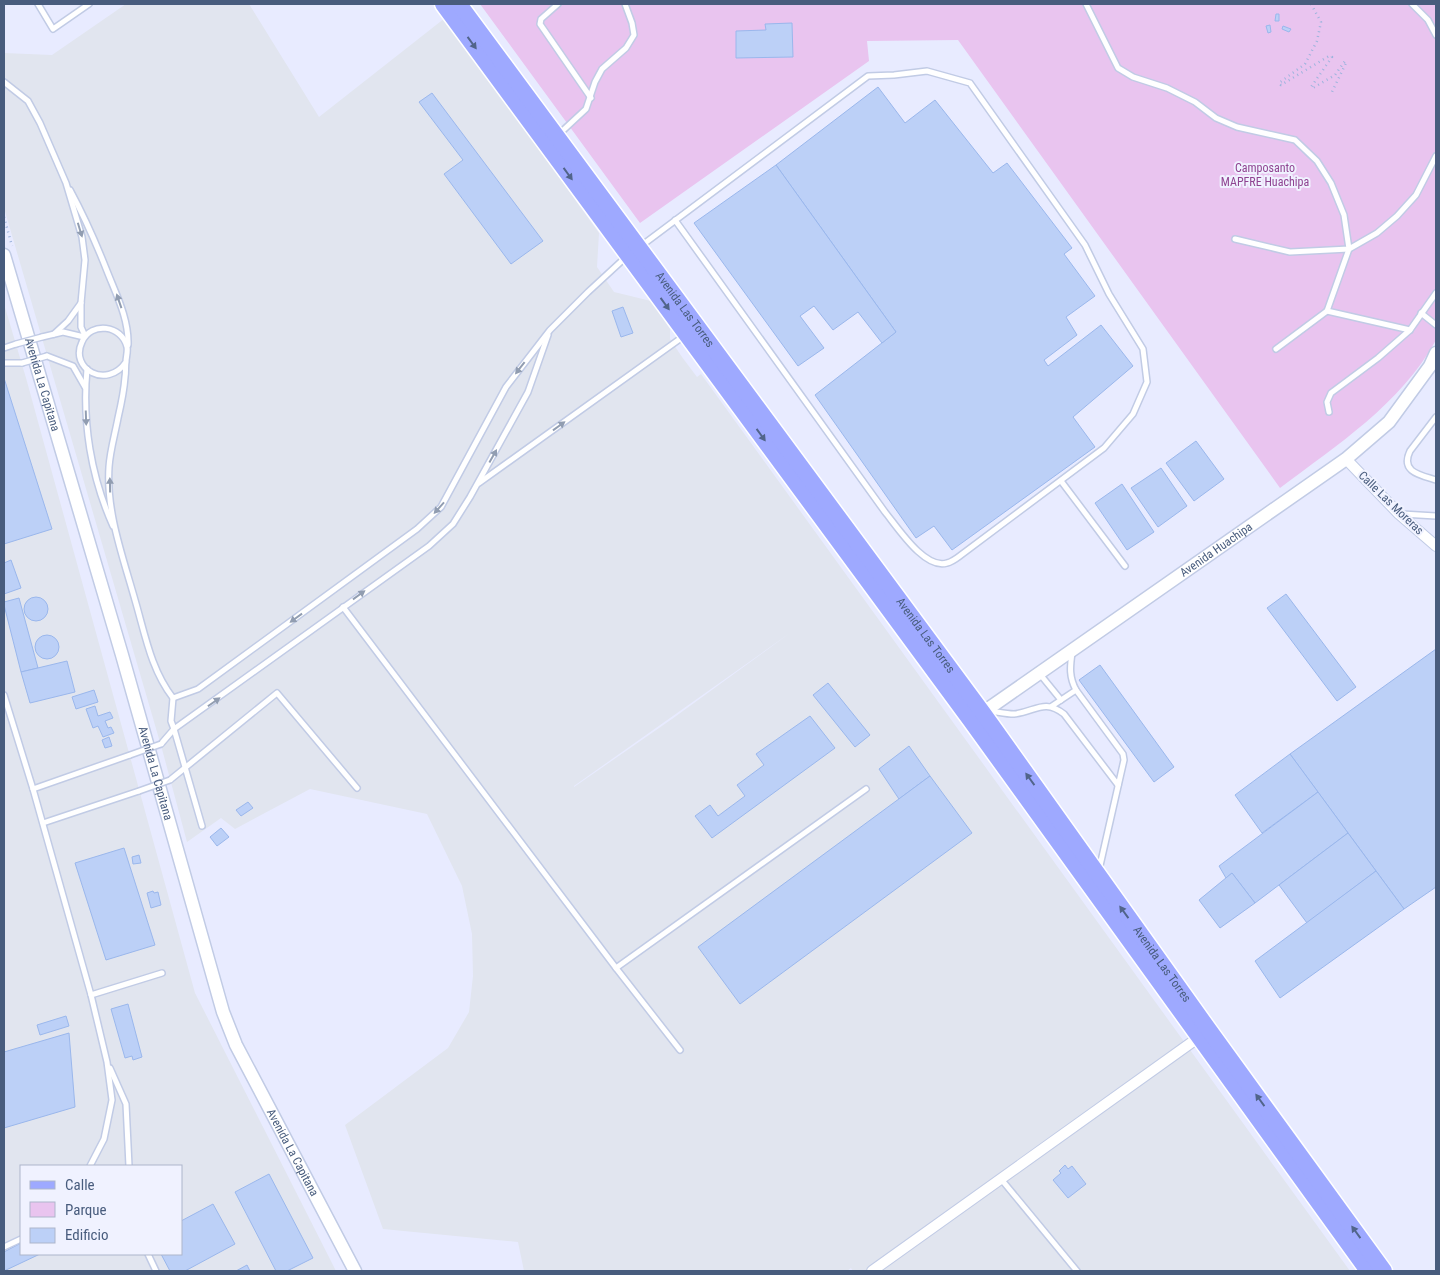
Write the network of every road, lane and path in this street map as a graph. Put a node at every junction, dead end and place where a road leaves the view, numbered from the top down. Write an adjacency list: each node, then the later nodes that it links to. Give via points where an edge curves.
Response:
1 (38, 4): 2 (lane, via 53,29)
2 (89, 4)
3 (443, 4): 20 (main road, Avenida Las Torres, one-way to 20)
4 (459, 4): 14 (main road, Avenida Las Torres)
5 (558, 4): 13 (lane, via 541,19 540,24)
6 (625, 4): 13 (lane, via 634,35 626,48 602,70)
7 (1086, 4): 19 (lane, via 1118,68 1132,77 1195,102 1216,118 1237,127 1294,140 1317,161 1331,183 1344,215)
8 (1311, 4): 12 (path, via 1321,22 1317,41 1305,64 1279,83 1281,85 1329,56 1332,58 1311,87 1335,75 1345,61)
9 (1412, 4): 10 (lane, via 1428,20)
10 (1436, 35)
11 (4, 82): 16 (lane, via 28,100)
12 (1332, 92)
13 (591, 98): 14 (lane, via 586,109)
14 (557, 136): 20 (main road, Avenida Las Torres)
15 (1436, 156): 19 (lane, via 1416,195 1397,216 1377,233)
16 (66, 183): 23 (lane, one-way to 23, via 82,237 85,260); 33 (lane, one-way to 16, via 120,303 86,218)
17 (675, 220): 20 (lane); 45 (lane, via 885,512 917,551 932,563 947,564); 45 (lane, via 868,76 927,71 970,83 1085,245 1109,294 1143,349 1147,382 1133,414 1104,448)
18 (1235, 239): 19 (lane, via 1290,252)
19 (1349, 249): 24 (lane)
20 (634, 251): 27 (lane); 30 (main road, Avenida Las Torres, one-way to 30); 60 (main road, Avenida Las Torres)
21 (4, 255): 83 (street, Avenida La Capitana, via 223,1012 236,1045)
22 (1436, 293): 25 (lane)
23 (81, 303): 29 (lane); 31 (lane)
24 (1328, 311): 28 (lane); 34 (lane)
25 (1421, 313): 26 (lane); 28 (lane)
26 (1436, 325)
27 (550, 330): 46 (lane, one-way to 27, via 528,392); 57 (lane, one-way to 57, via 506,387 442,507 417,530 198,689)
28 (1410, 330): 41 (lane, via 1331,393 1327,402)
29 (53, 334): 31 (lane, via 63,332); 32 (lane, bridge)
30 (687, 334): 46 (lane, one-way to 30); 60 (main road, Avenida Las Torres, one-way to 60)
31 (85, 337): 33 (lane, via 92,330 110,328 118,333); 39 (lane, via 79,350)
32 (4, 348)
33 (128, 348): 36 (lane)
34 (1276, 349)
35 (1436, 353): 43 (street, Avenida Huachipa, via 1388,422)
36 (126, 362): 39 (lane, via 116,373 108,376); 49 (lane, one-way to 36, via 109,466)
37 (4, 363): 38 (lane, bridge, via 22,363 47,356)
38 (73, 366): 39 (lane); 40 (lane)
39 (86, 368): 40 (lane)
40 (85, 387): 49 (lane, one-way to 49, via 86,426 92,463 103,504)
41 (1329, 412)
42 (1436, 417): 44 (lane, via 1410,451 1407,465 1412,471)
43 (1346, 459): 47 (street, Calle Las Moreras); 53 (street, Avenida Huachipa)
44 (1436, 480)
45 (1061, 481): 51 (lane)
46 (477, 485): 52 (lane, one-way to 46, via 429,546 453,524)
47 (1399, 514): 48 (lane); 50 (street, Calle Las Moreras)
48 (1436, 516)
49 (116, 533): 57 (lane, via 152,658 163,685)
50 (1436, 546)
51 (1125, 566)
52 (343, 607): 61 (lane, one-way to 52); 70 (lane)
53 (1072, 650): 54 (street, Avenida Huachipa); 55 (lane, via 1071,681)
54 (1039, 674): 58 (lane); 60 (street, Avenida Huachipa)
55 (1076, 690): 58 (lane); 63 (lane, via 1122,754 1124,767)
56 (4, 695): 65 (lane)
57 (173, 698): 61 (lane, via 171,721)
58 (1062, 700): 59 (lane)
59 (1052, 706): 60 (lane, via 1015,714); 63 (lane, via 1064,714)
60 (980, 715): 69 (main road, Avenida Las Torres, one-way to 60); 73 (main road, Avenida Las Torres)
61 (174, 729): 62 (lane); 65 (lane, bridge, via 160,744)
62 (185, 768): 64 (lane, via 277,693); 67 (lane, bridge, via 170,780); 68 (lane)
63 (1118, 785): 69 (lane)
64 (357, 788)
65 (33, 789): 67 (lane)
66 (866, 789): 70 (lane)
67 (42, 823): 72 (lane)
68 (202, 826)
69 (1098, 875): 73 (main road, Avenida Las Torres, one-way to 69)
70 (616, 968): 74 (lane)
71 (162, 973): 72 (lane)
72 (91, 995): 75 (lane)
73 (1204, 1034): 78 (street); 86 (main road, Avenida Las Torres); 87 (main road, Avenida Las Torres, one-way to 73)
74 (680, 1050)
75 (107, 1062): 76 (lane, via 112,1100 104,1139); 77 (lane, via 126,1104)
76 (91, 1165)
77 (129, 1165)
78 (1001, 1180): 84 (street); 85 (lane)
79 (20, 1239): 80 (lane)
80 (4, 1247)
81 (148, 1255): 82 (lane)
82 (156, 1271)
83 (355, 1271)
84 (872, 1271)
85 (1077, 1271)
86 (1368, 1271)
87 (1384, 1271)

